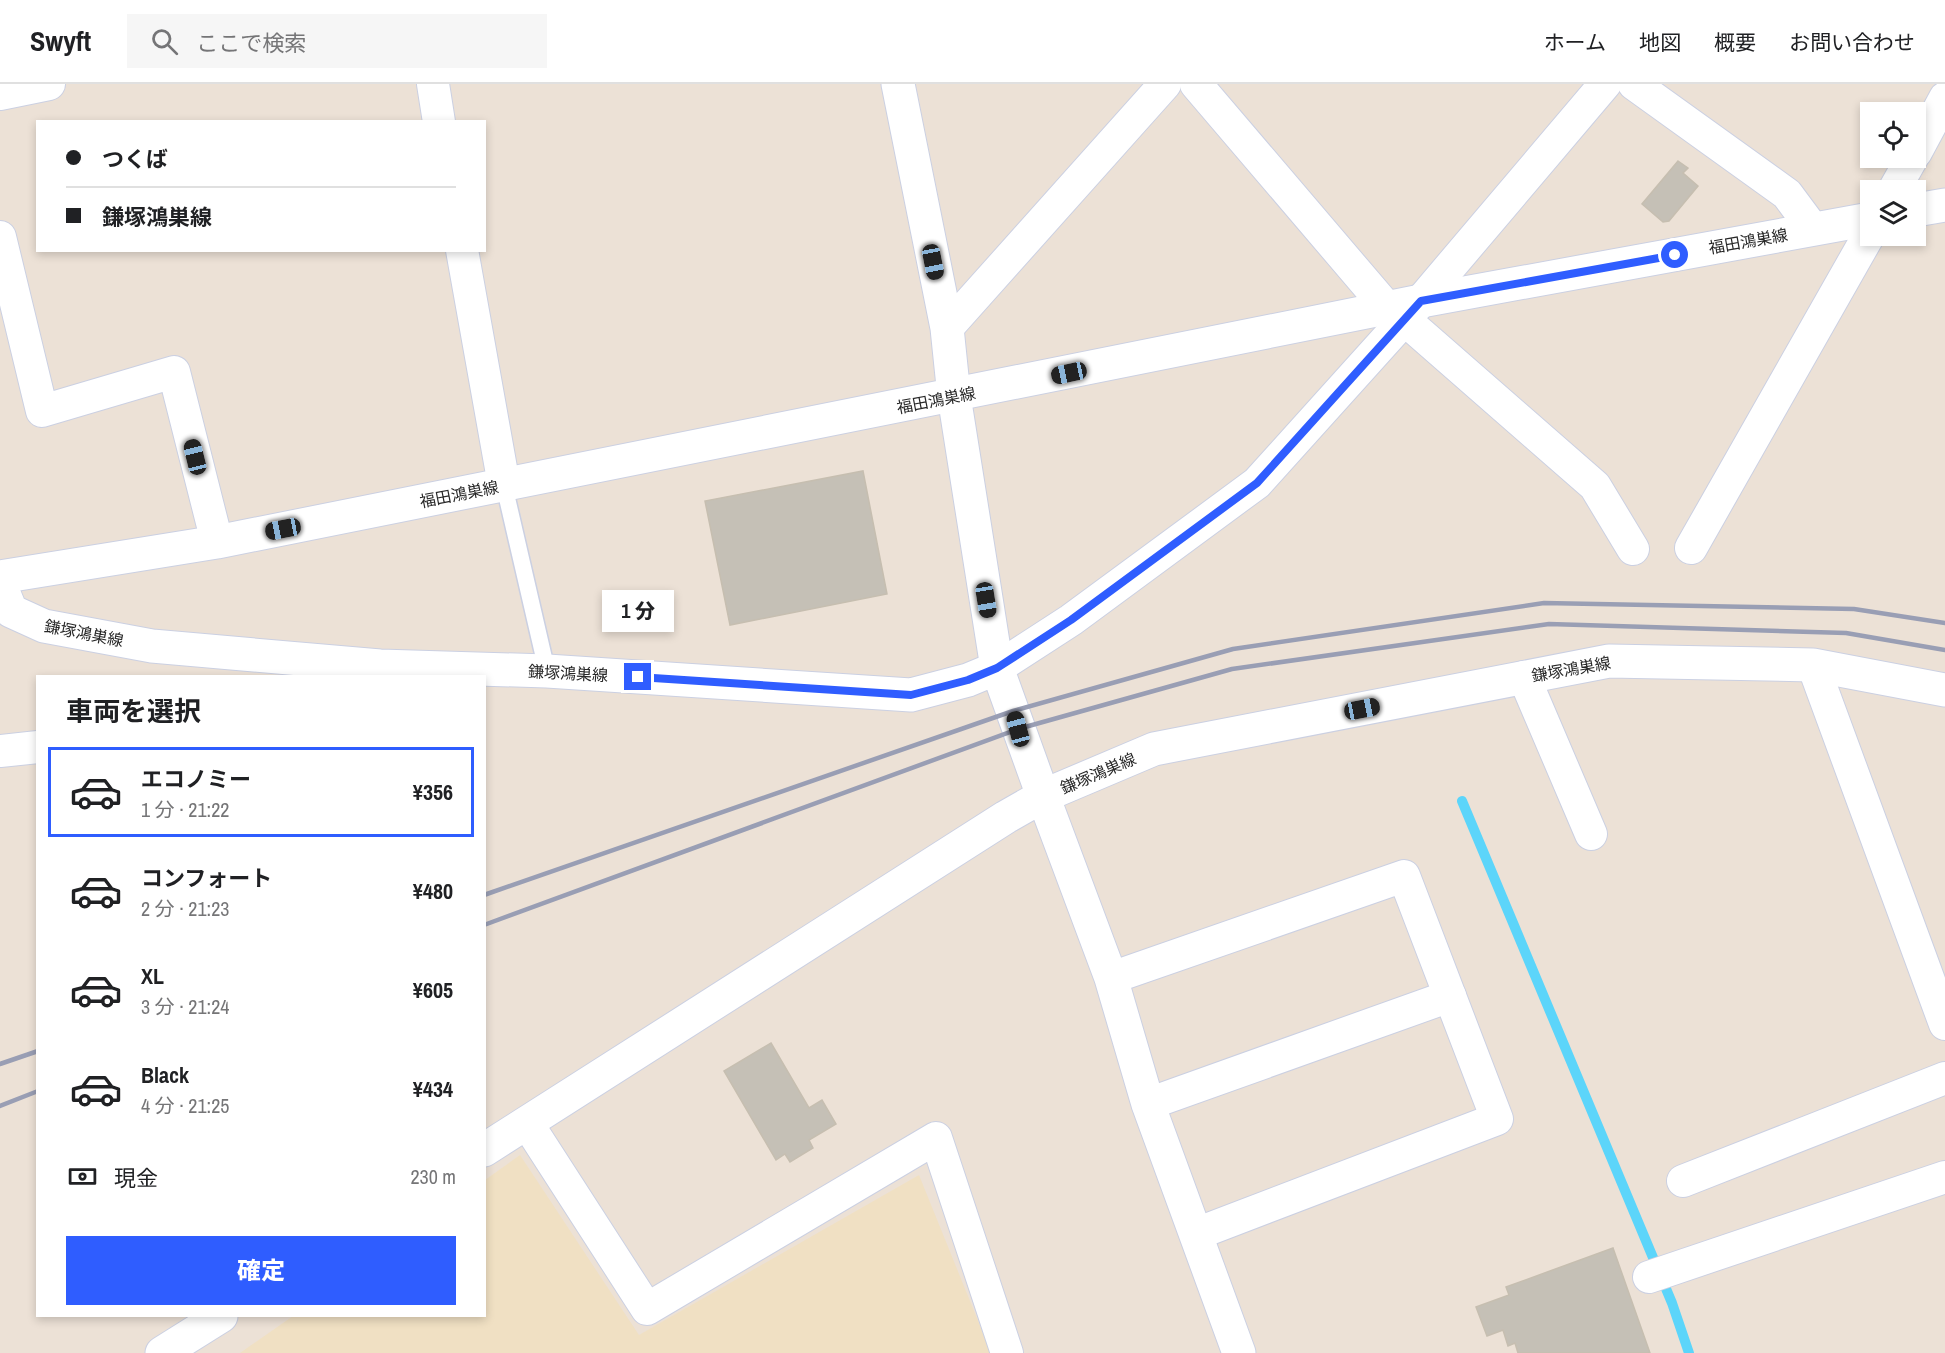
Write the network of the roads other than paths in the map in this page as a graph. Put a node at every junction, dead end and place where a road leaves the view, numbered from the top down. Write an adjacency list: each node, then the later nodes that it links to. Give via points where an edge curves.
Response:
1 (49, 84): 8 (street)
2 (433, 84): 10 (street)
3 (898, 84): 20 (main road)
4 (1165, 84): 20 (street)
5 (1196, 84): 19 (street)
6 (1605, 84): 19 (street)
7 (1634, 84): 15 (street, via 1787,194)
8 (0, 94)
9 (1945, 98): 11 (street)
10 (439, 120)
11 (1926, 133)
12 (1945, 205): 13 (main road)
13 (1926, 208)
14 (1860, 221): 15 (main road, 福田鴻巣線)
15 (1813, 229): 19 (main road, 福田鴻巣線)
16 (0, 238): 23 (street, via 42,411 174,372)
17 (1863, 246): 24 (street)
18 (462, 252): 22 (street)
19 (1405, 310): 21 (main road, 福田鴻巣線); 25 (street, via 1595,486); 29 (street, via 1257,483 1071,620)
20 (947, 328): 21 (main road)
21 (954, 396): 22 (main road, 福田鴻巣線); 29 (main road)
22 (504, 485): 23 (main road, 福田鴻巣線); 31 (lane)
23 (217, 542): 26 (main road, 福田鴻巣線)
24 (1691, 548)
25 (1633, 549)
26 (0, 578)
27 (0, 584): 30 (main road, 鎌塚鴻巣線, via 11,611 44,626 152,646)
28 (1813, 665): 32 (main road, 鎌塚鴻巣線, via 1609,661); 33 (main road, 鎌塚鴻巣線); 40 (street)
29 (997, 668): 31 (main road, 鎌塚鴻巣線, via 911,695); 36 (main road, 鎌塚鴻巣線)
30 (378, 671): 31 (main road, 鎌塚鴻巣線)
31 (547, 671)
32 (1524, 677): 36 (main road, 鎌塚鴻巣線, via 1154,749); 37 (street)
33 (1945, 690)
34 (36, 747): 35 (street)
35 (0, 751)
36 (1043, 796): 38 (main road); 43 (main road)
37 (1591, 834)
38 (1111, 978): 39 (street, via 1404,876); 42 (main road)
39 (1450, 996): 42 (street); 47 (street, via 1497,1119)
40 (1945, 1024)
41 (1945, 1078): 46 (street)
42 (1148, 1104): 47 (main road)
43 (527, 1123): 44 (main road); 51 (street, via 647,1309 936,1138)
44 (486, 1148)
45 (1945, 1177): 48 (street)
46 (1683, 1181)
47 (1196, 1234): 52 (main road)
48 (1648, 1277)
49 (219, 1317): 50 (main road)
50 (162, 1353)
51 (1007, 1353)
52 (1239, 1353)

